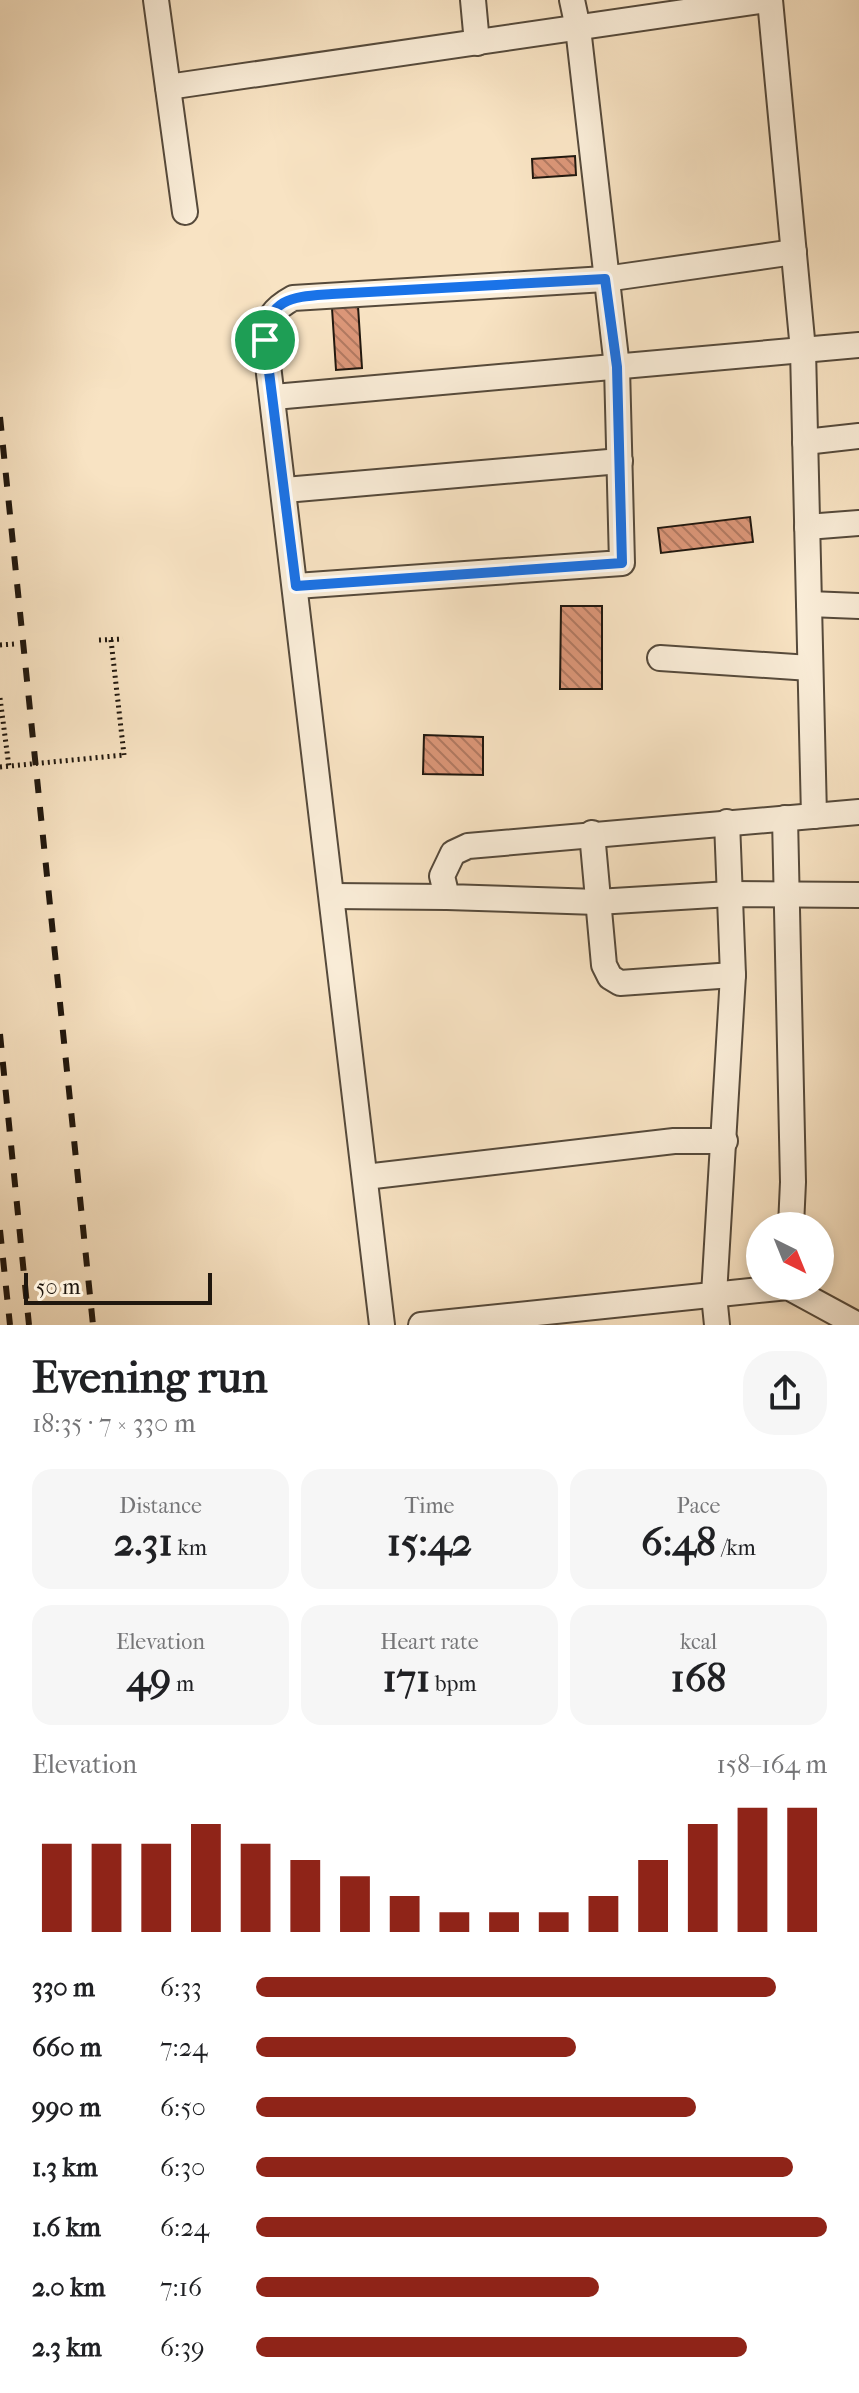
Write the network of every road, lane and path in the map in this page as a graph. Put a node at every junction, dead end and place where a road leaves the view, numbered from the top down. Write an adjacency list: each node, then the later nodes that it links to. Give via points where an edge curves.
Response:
1 (156, 0): 8 (street)
2 (473, 0): 7 (street)
3 (572, 0): 6 (street)
4 (768, 0): 5 (street); 10 (street)
5 (649, 9): 6 (street)
6 (578, 28): 7 (street); 11 (street)
7 (477, 43): 8 (street)
8 (168, 87): 9 (street)
9 (185, 212)
10 (794, 252): 11 (street); 13 (street)
11 (605, 279): 14 (street); 15 (street, via 293,298 266,320)
12 (859, 345): 13 (street)
13 (803, 350): 14 (street); 17 (street)
14 (617, 367): 15 (street); 18 (street)
15 (274, 397): 19 (street)
16 (859, 436): 17 (street)
17 (805, 442): 21 (street)
18 (620, 461): 19 (street); 22 (street, via 622,563)
19 (285, 490): 22 (street)
20 (859, 523): 21 (street)
21 (807, 527): 23 (street)
22 (296, 586): 42 (street)
23 (809, 604): 24 (street); 31 (street)
24 (859, 606)
25 (123, 639): 27 (path)
26 (99, 640): 27 (path)
27 (111, 640): 34 (path, bridge, via 124,755)
28 (15, 644): 29 (path)
29 (0, 645)
30 (660, 658): 31 (street)
31 (810, 668): 36 (street)
32 (0, 698): 34 (path)
33 (0, 767): 34 (path, bridge)
34 (9, 767)
35 (859, 812): 36 (street)
36 (814, 816): 37 (street)
37 (785, 818): 38 (street); 43 (street)
38 (727, 822): 39 (street); 40 (street)
39 (592, 833): 44 (street, via 468,846 453,853 442,876); 45 (street)
40 (730, 894): 43 (street); 45 (street); 46 (street)
41 (859, 895): 43 (street)
42 (332, 896): 44 (street); 48 (street)
43 (786, 896): 49 (street)
44 (447, 897): 45 (street)
45 (597, 902): 46 (street, via 604,965 620,983)
46 (733, 975): 47 (street)
47 (725, 1141): 48 (street, via 674,1141); 51 (street)
48 (365, 1177): 53 (street)
49 (792, 1212)
50 (746, 1292): 51 (street)
51 (714, 1295): 54 (street); 55 (street)
52 (812, 1300): 56 (street)
53 (382, 1325)
54 (421, 1325)
55 (717, 1325)
56 (858, 1325)

